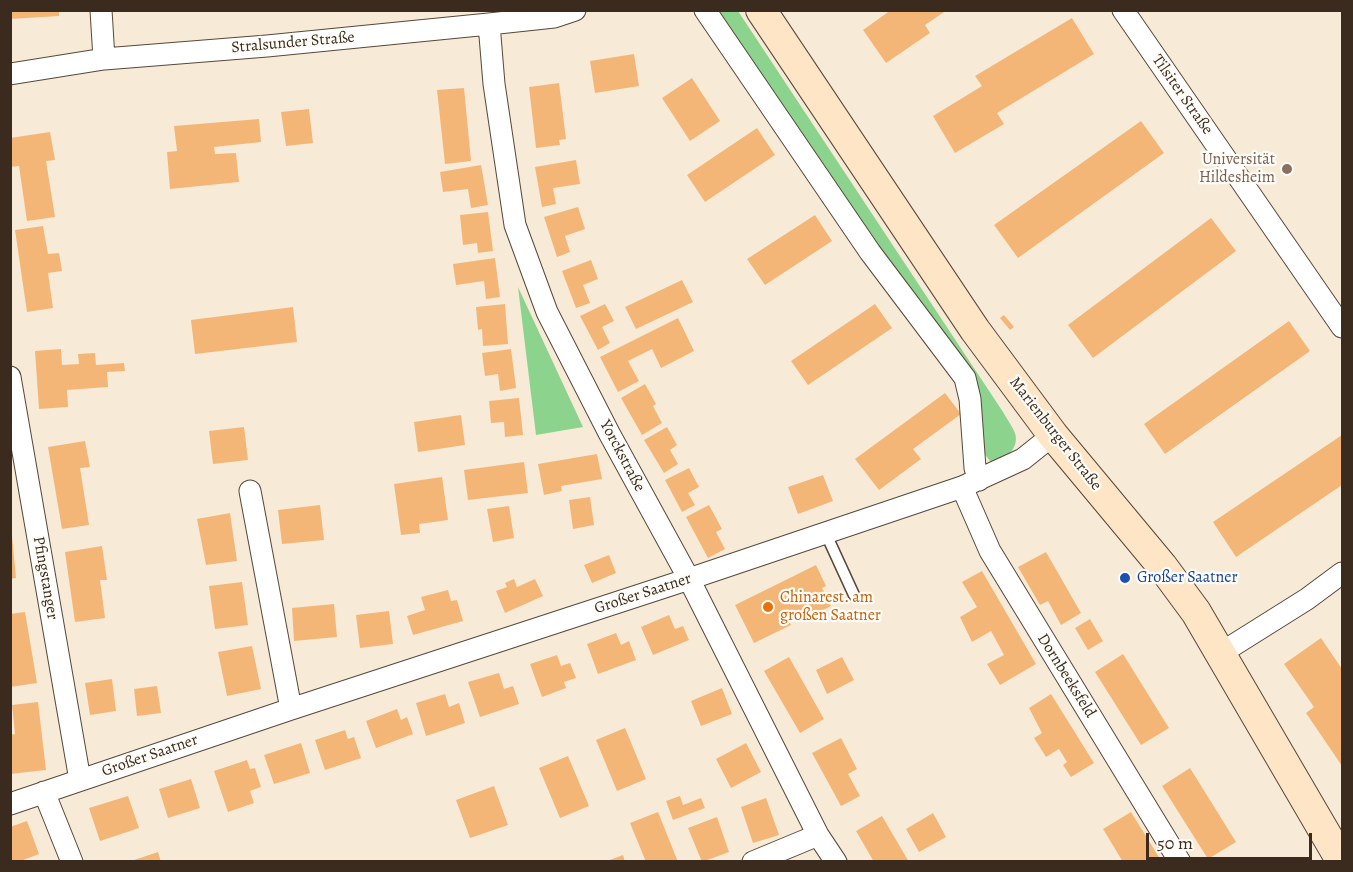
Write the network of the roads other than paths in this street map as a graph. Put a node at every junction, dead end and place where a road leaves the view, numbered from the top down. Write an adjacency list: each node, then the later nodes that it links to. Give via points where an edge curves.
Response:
1 (101, 10): 7 (street)
2 (575, 10): 6 (street, Stralsunder Straße)
3 (705, 10): 12 (street, via 870,252 965,378 975,468)
4 (761, 10): 11 (main road, Marienburger Straße, via 975,330)
5 (1123, 10): 9 (street, Tilsiter Straße)
6 (489, 24): 7 (street, Stralsunder Straße); 16 (street, Yorckstraße, via 494,84 518,235 547,312)
7 (105, 59): 8 (street, Stralsunder Straße)
8 (10, 74)
9 (1342, 327)
10 (10, 377): 20 (street, Pfingstanger)
11 (1053, 435): 12 (street, Großer Saatner, via 1023,459); 18 (main road, Marienburger Straße, via 1162,566)
12 (971, 483): 14 (street, Großer Saatner); 27 (street, Dornbeeksfeld, via 990,551)
13 (250, 491): 19 (street)
14 (826, 534): 16 (street, Großer Saatner); 17 (lane)
15 (1342, 573): 18 (street)
16 (689, 579): 19 (street, Großer Saatner); 23 (street, Yorckstraße)
17 (854, 595)
18 (1221, 653): 28 (main road, Marienburger Straße)
19 (291, 709): 20 (street, Großer Saatner)
20 (80, 780): 21 (street, Großer Saatner)
21 (44, 792): 22 (street, Großer Saatner); 24 (street)
22 (10, 804)
23 (818, 835): 25 (street); 26 (street, Yorckstraße)
24 (72, 861)
25 (753, 861)
26 (836, 861)
27 (1180, 861)
28 (1342, 861)

